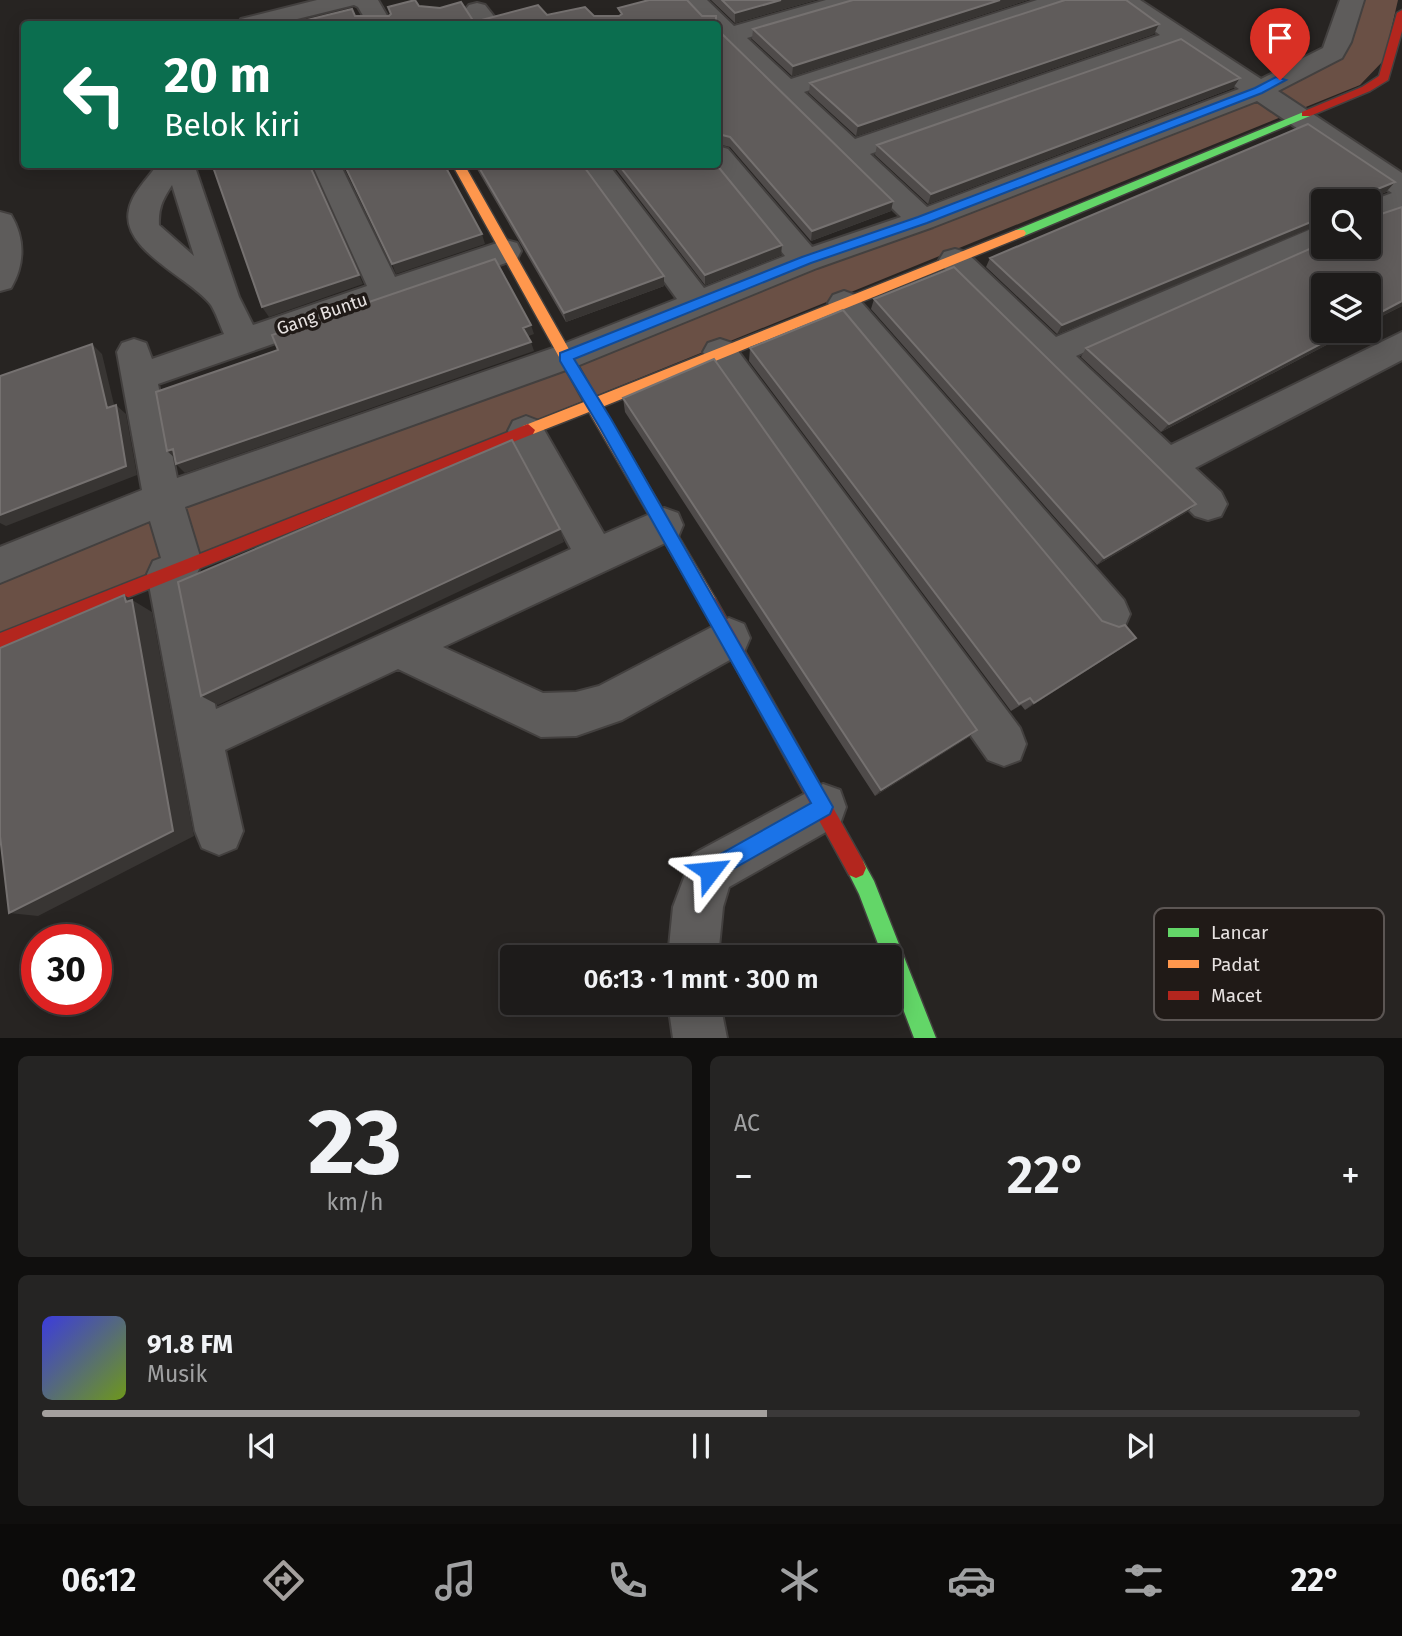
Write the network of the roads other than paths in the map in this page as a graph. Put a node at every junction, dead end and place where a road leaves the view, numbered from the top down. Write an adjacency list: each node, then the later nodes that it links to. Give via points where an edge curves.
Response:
1 (345, 0): 9 (street)
2 (362, 0): 10 (street, via 368,2)
3 (693, 0): 11 (street)
4 (852, 0): 13 (street)
5 (1061, 0): 15 (street)
6 (1124, 0): 14 (street)
7 (1352, 0): 16 (street, via 1333,53)
8 (1402, 13): 17 (street, via 1384,78)
9 (255, 18)
10 (378, 21)
11 (715, 21)
12 (721, 26): 13 (street)
13 (730, 35): 15 (street)
14 (1179, 37): 16 (street); 18 (street)
15 (786, 89): 18 (street)
16 (1258, 90): 17 (street); 28 (street)
17 (1302, 118): 25 (street); 33 (street)
18 (849, 151): 28 (street)
19 (721, 159): 32 (street)
20 (170, 168): 36 (street, via 147,200 144,227)
21 (181, 168): 36 (street)
22 (328, 168): 35 (street)
23 (460, 168): 31 (street)
24 (596, 168): 37 (street)
25 (1402, 186)
26 (1402, 200): 27 (street)
27 (1381, 209)
28 (922, 220): 32 (street)
29 (0, 222): 34 (street, via 8,250)
30 (1311, 239): 42 (street)
31 (506, 251): 35 (street, Gang Buntu); 43 (street)
32 (806, 260): 37 (street)
33 (955, 260): 38 (street); 42 (street)
34 (0, 280)
35 (386, 292): 39 (street, Gang Buntu)
36 (223, 296): 39 (street)
37 (697, 303): 43 (street)
38 (844, 303): 41 (street); 53 (street)
39 (244, 341): 48 (street, Gang Buntu, via 136,363)
40 (1402, 345): 46 (street)
41 (720, 352): 44 (street); 58 (street)
42 (1051, 353): 46 (street)
43 (565, 357): 44 (street); 48 (street)
44 (594, 403): 45 (street); 49 (street)
45 (526, 430): 50 (street); 52 (street)
46 (1169, 464): 47 (street)
47 (1208, 504)
48 (166, 509): 51 (street); 52 (street)
49 (664, 525): 50 (street); 54 (street)
50 (596, 556): 56 (street)
51 (0, 565)
52 (177, 568): 55 (street); 57 (street)
53 (1109, 614)
54 (729, 638): 56 (street, via 607,705 576,714 541,715); 59 (street)
55 (0, 641)
56 (397, 647): 57 (street)
57 (200, 739): 60 (street)
58 (1004, 744)
59 (823, 807): 61 (street, via 710,871 698,906); 64 (street, via 867,888)
60 (219, 831)
61 (693, 945)
62 (696, 1015): 63 (street)
63 (700, 1038)
64 (925, 1038)

